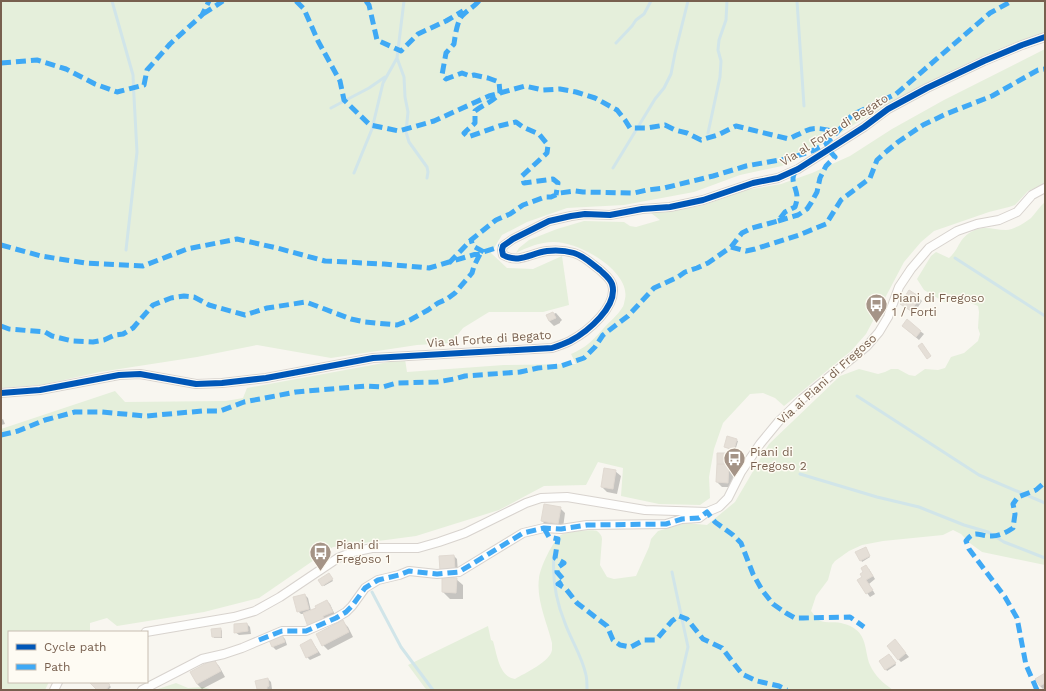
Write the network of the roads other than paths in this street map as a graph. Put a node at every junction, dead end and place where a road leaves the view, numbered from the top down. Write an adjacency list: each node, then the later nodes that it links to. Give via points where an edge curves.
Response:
1 (1045, 37): 3 (street, Via al Forte di Begato, via 984,60 914,95 888,109 798,169 778,178 670,207 642,208 610,215 571,216 550,221 513,239 503,246 503,255 508,258 524,258 547,251 575,253 600,270 612,283 613,298 605,312 589,329 552,348 374,358 266,378 222,383 196,384 140,374 119,375 40,390)
2 (1045, 188): 4 (street, Via ai Piani di Fregoso, via 1032,195 1017,212 999,220 956,231 929,248 899,287 888,317 875,337 779,421 741,472 728,498 719,507)
3 (1, 393)
4 (707, 512): 5 (street, via 645,510 567,497 541,498 465,533 439,542 418,548 372,548 353,552 338,558 255,611); 6 (street, Via ai Piani di Fregoso, via 700,518 682,519 666,524 587,525 561,529 544,528 523,533 459,572 436,574 409,571 378,580 365,588 346,612 336,618 306,631 282,631 224,654 202,659)
5 (148, 632)
6 (142, 690)

